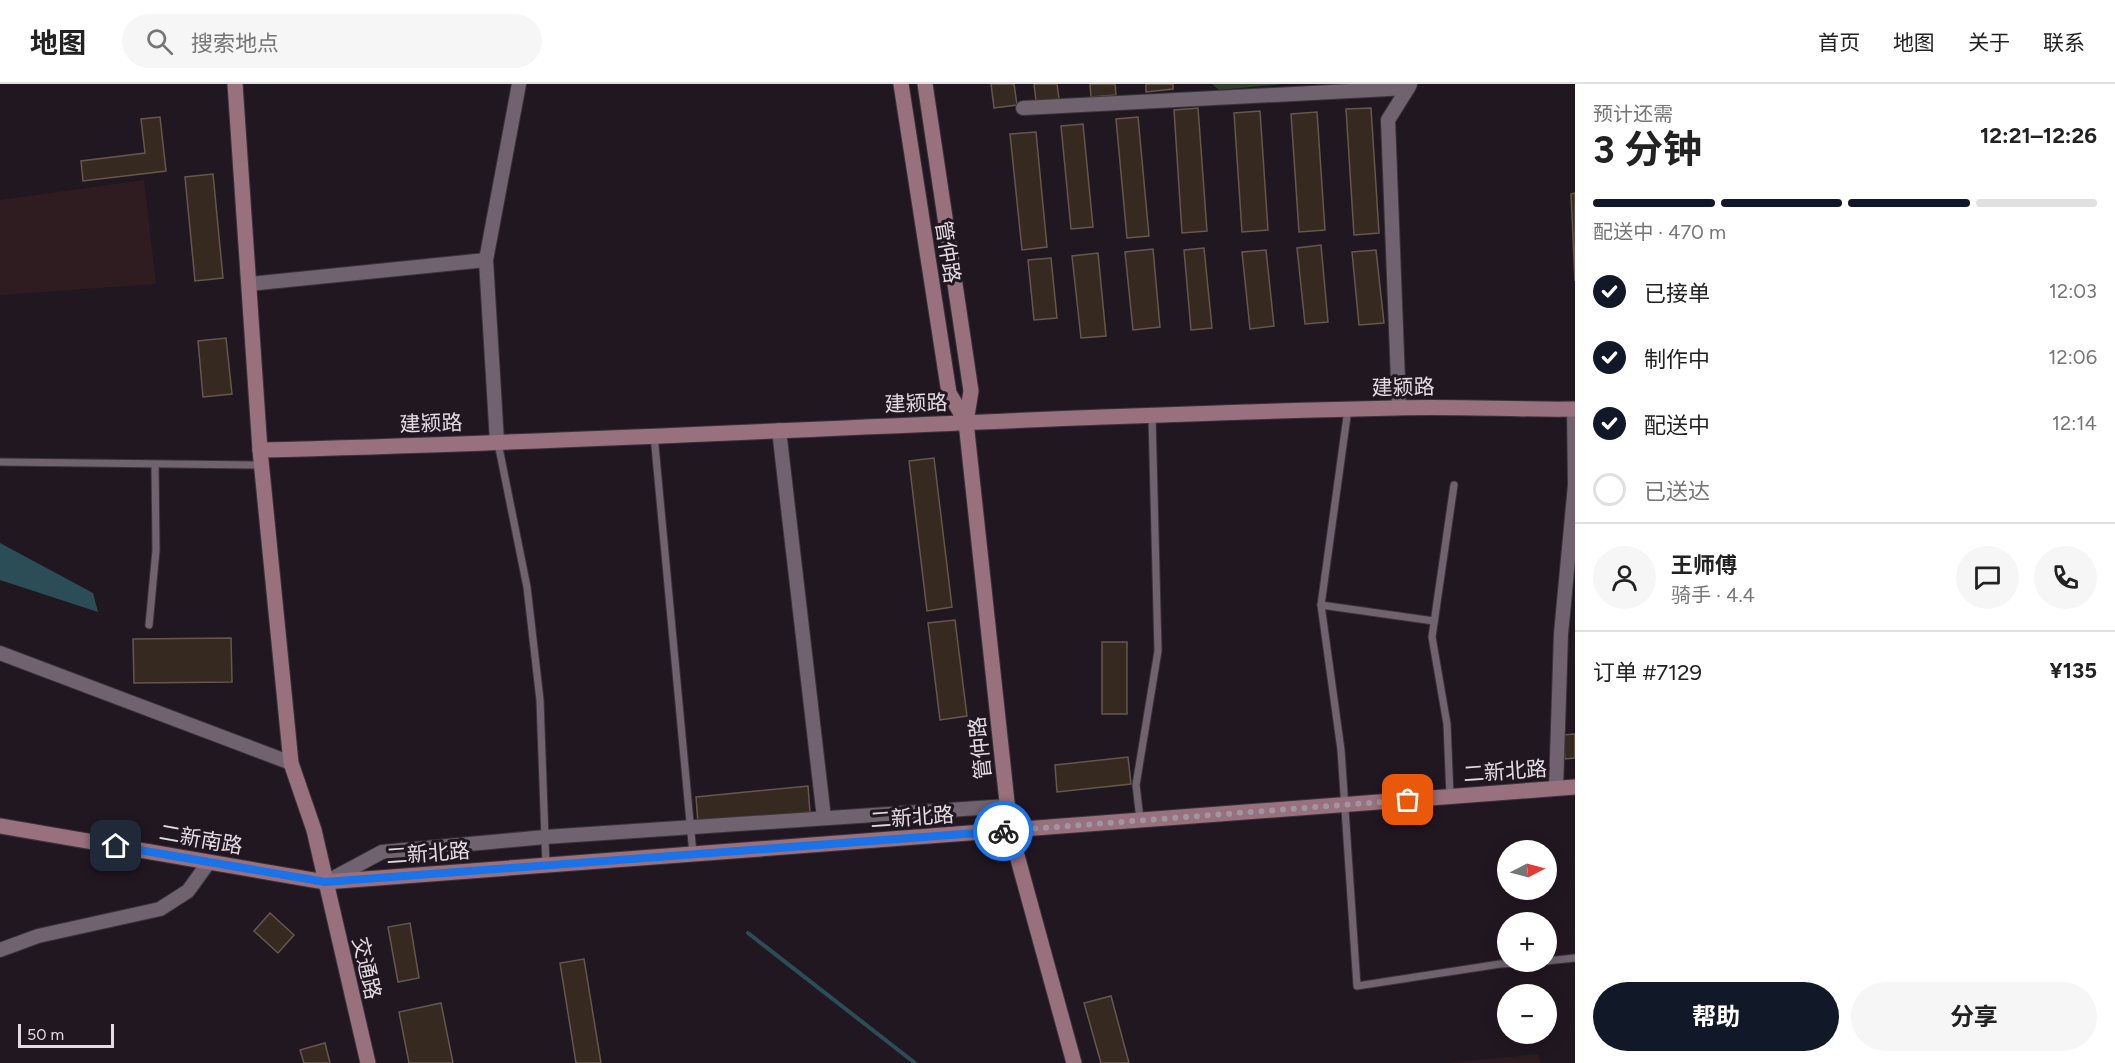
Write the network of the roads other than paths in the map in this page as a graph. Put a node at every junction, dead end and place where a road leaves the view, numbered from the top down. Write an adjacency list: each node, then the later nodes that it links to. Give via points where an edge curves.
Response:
1 (235, 84): 8 (street, 交通路)
2 (519, 84): 7 (street)
3 (901, 84): 13 (street, 管仲路, via 949,393)
4 (925, 84): 13 (street, 管仲路, via 971,391)
5 (1409, 86): 6 (street); 9 (street, via 1388,120)
6 (1023, 108)
7 (486, 260): 8 (street); 16 (street)
8 (249, 284): 17 (street, 交通路)
9 (1399, 407): 10 (street, 建颍路); 11 (street, 建颍路)
10 (1348, 409): 12 (street, 建颍路); 21 (lane)
11 (1574, 409): 27 (street, via 1575,485 1561,634)
12 (1152, 416): 13 (street, 建颍路); 32 (lane, via 1158,651 1136,784)
13 (966, 422): 14 (street, 建颍路); 30 (street, 管仲路)
14 (779, 430): 15 (street, 建颍路); 31 (street)
15 (654, 435): 16 (street, 建颍路); 34 (lane)
16 (497, 442): 17 (street, 建颍路); 36 (lane, via 527,587 540,700)
17 (260, 457): 19 (lane); 25 (street, 交通路)
18 (0, 462): 19 (lane)
19 (155, 465): 23 (lane, via 156,550)
20 (1454, 485): 22 (lane)
21 (1321, 605): 22 (lane); 29 (lane)
22 (1434, 621): 28 (lane, via 1432,637 1447,724)
23 (149, 625)
24 (0, 653): 25 (street)
25 (291, 763): 40 (street, 交通路, via 314,830)
26 (1575, 787): 27 (street, 二新北路)
27 (1556, 788): 28 (street, 二新北路)
28 (1450, 796): 29 (street, 二新北路)
29 (1345, 804): 32 (street, 二新北路); 44 (lane, via 1357,986)
30 (1008, 806): 31 (street); 35 (street, 管仲路)
31 (824, 818): 34 (street)
32 (1140, 820): 35 (street, 二新北路)
33 (0, 826): 38 (street, 二新南路)
34 (691, 827): 36 (street); 37 (lane)
35 (1010, 830): 37 (street, 二新北路); 46 (street, 管仲路)
36 (545, 837): 39 (lane); 40 (street, via 382,852)
37 (693, 854): 39 (street, 二新北路)
38 (209, 862): 40 (street, 二新南路); 41 (street, via 188,891 160,909 38,936)
39 (546, 866): 40 (street, 二新北路)
40 (325, 882): 45 (street, 交通路)
41 (0, 950)
42 (1575, 958): 43 (lane)
43 (1557, 960)
44 (1497, 964)
45 (368, 1063)
46 (1074, 1063)

